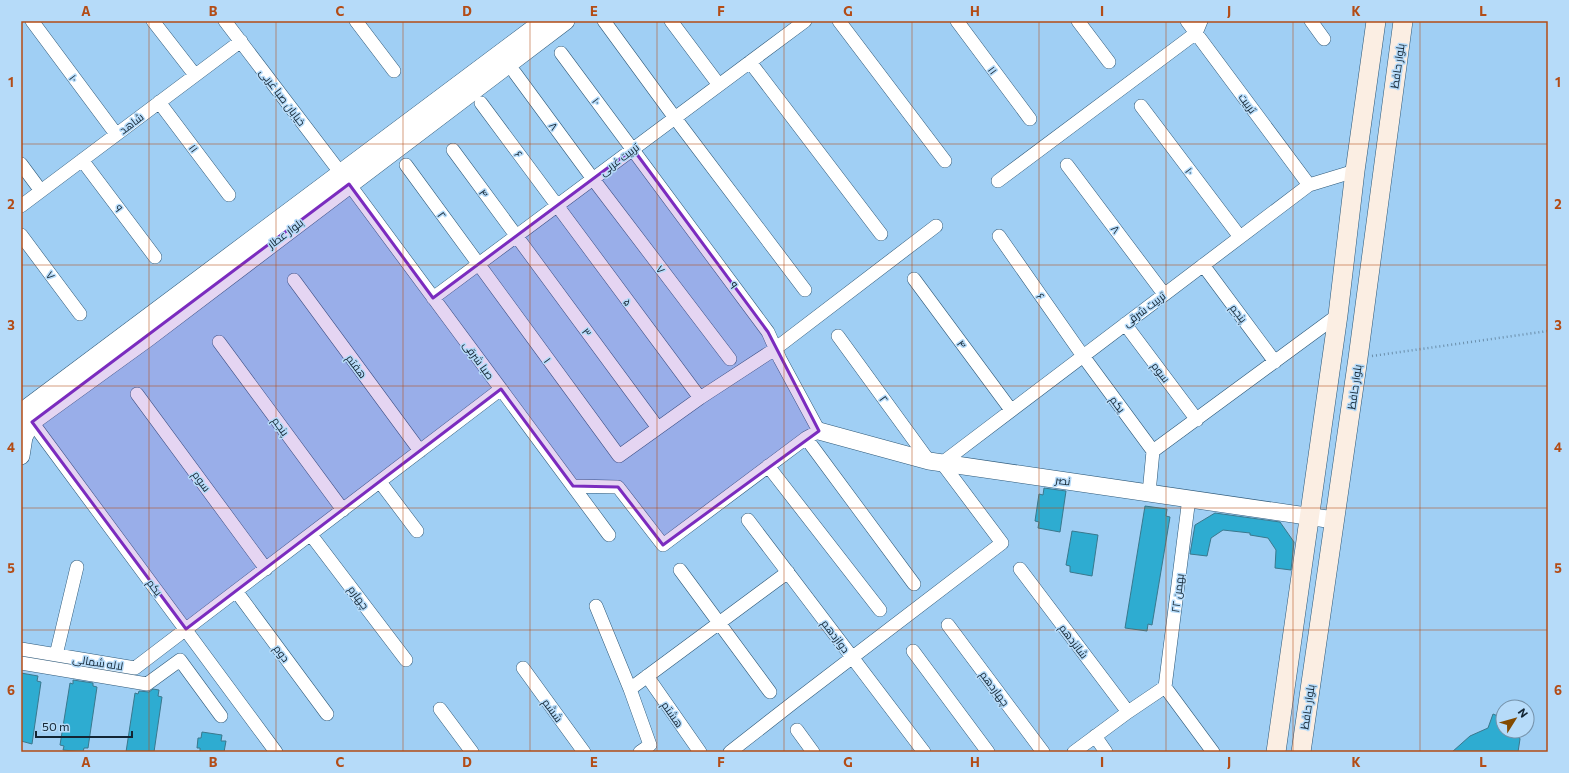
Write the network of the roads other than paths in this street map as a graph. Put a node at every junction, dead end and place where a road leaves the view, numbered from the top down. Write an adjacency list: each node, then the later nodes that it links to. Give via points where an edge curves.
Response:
1 (32, 21): 33 (street, ۱۰)
2 (153, 21): 26 (street)
3 (226, 21): 20 (street, خیابان صبا غربی)
4 (356, 21): 24 (street)
5 (543, 21): 42 (street, بلوار عطار)
6 (566, 21): 42 (street, بلوار عطار)
7 (604, 21): 31 (street)
8 (671, 21): 27 (street)
9 (805, 21): 22 (street, تربیت غربی)
10 (839, 21): 37 (street)
11 (956, 21): 32 (street, ۱۱)
12 (1078, 21): 23 (street)
13 (1187, 21): 18 (street, تربیت)
14 (1201, 21): 18 (street)
15 (1311, 21): 19 (street)
16 (1376, 21): 41 (main road)
17 (1403, 21): 93 (main road, بلوار حافظ)
18 (1196, 33): 44 (street); 45 (street, تربیت)
19 (1324, 39)
20 (241, 41): 26 (street, شاهد); 42 (street, خیابان صبا غربی)
21 (561, 53): 34 (street, ۱۰)
22 (750, 62): 27 (street, تربیت غربی); 51 (street)
23 (1109, 62)
24 (394, 71)
25 (515, 73): 43 (street, ۸)
26 (195, 76): 28 (street, شاهد)
27 (719, 85): 31 (street, تربیت غربی)
28 (159, 102): 33 (street, شاهد); 47 (street, ۱۱)
29 (481, 103): 49 (street, ۶)
30 (1141, 106): 55 (street, ۱۰)
31 (675, 118): 34 (street, تربیت غربی); 61 (street)
32 (1030, 119)
33 (116, 134): 36 (street, شاهد)
34 (633, 149): 43 (street, تربیت غربی); 69 (street, ۹, via 768,332)
35 (452, 150): 53 (street, ۴)
36 (82, 160): 46 (street, شاهد); 56 (street, ۹)
37 (945, 161)
38 (21, 164): 46 (street)
39 (406, 165): 57 (street, ۲)
40 (1067, 165): 62 (street, ۸)
41 (1355, 171): 45 (street, تربیت شرقی); 65 (main road)
42 (345, 178): 63 (street, صبا شرقی); 77 (street, بلوار عطار, via 148,338)
43 (593, 179): 49 (street, تربیت غربی); 71 (street, ۷)
44 (998, 180)
45 (1309, 184): 55 (street, تربیت شرقی)
46 (41, 191): 48 (street, شاهد)
47 (229, 195)
48 (21, 206)
49 (556, 206): 53 (street, تربیت غربی); 75 (street, ۵)
50 (936, 226): 69 (street)
51 (881, 234)
52 (21, 235): 64 (street, ۷)
53 (516, 236): 57 (street, تربیت غربی); 79 (street, ۳)
54 (999, 236): 70 (street, ۶)
55 (1240, 237): 58 (street, تربیت شرقی)
56 (155, 256)
57 (478, 264): 63 (street, تربیت غربی); 79 (street, ۱, via 619,456)
58 (1203, 265): 62 (street, تربیت شرقی); 72 (street, پنجم)
59 (914, 279): 76 (street, ۴)
60 (294, 280): 81 (street, هفتم)
61 (805, 290)
62 (1164, 294): 66 (street, تربیت شرقی)
63 (433, 298): 73 (street, صبا شرقی)
64 (80, 314)
65 (1338, 315): 72 (street); 91 (main road)
66 (1125, 324): 70 (street, تربیت شرقی); 78 (street, سوم)
67 (838, 336): 84 (street, ۲)
68 (219, 342): 90 (street, پنجم)
69 (776, 349): 75 (street); 80 (street, ۹)
70 (1083, 356): 76 (street, تربیت شرقی); 82 (street, یکم)
71 (730, 359)
72 (1275, 362): 78 (street)
73 (501, 389): 81 (street, لاله شمالی); 87 (street, صبا شرقی)
74 (137, 394): 98 (street, سوم)
75 (700, 398): 79 (street)
76 (1011, 410): 84 (street, تربیت شرقی)
77 (26, 419): 83 (street, بلوار عطار); 108 (street, یکم)
78 (1197, 420): 82 (street)
79 (658, 428)
80 (812, 434): 84 (street, نصر); 85 (street); 102 (street, ۹)
81 (420, 451): 86 (street, لاله شمالی)
82 (1154, 451): 88 (street)
83 (21, 456)
84 (936, 462): 88 (street, نصر); 112 (street, ۲, via 1002,543)
85 (768, 466): 87 (street, via 663,545 618,487); 105 (street)
86 (380, 482): 90 (street, لاله شمالی); 94 (street)
87 (573, 486): 96 (street, صبا شرقی)
88 (1149, 493): 89 (street, نصر)
89 (1189, 498): 91 (street, نصر); 117 (street, ۲۲ بهمن)
90 (343, 510): 95 (street, لاله شمالی)
91 (1309, 516): 93 (street, نصر); 139 (main road)
92 (748, 520): 101 (street, دوازدهم)
93 (1334, 520): 140 (main road, بلوار حافظ)
94 (417, 531)
95 (311, 534): 98 (street, لاله شمالی); 113 (street, چهارم)
96 (609, 535)
97 (77, 567): 111 (street)
98 (266, 569): 103 (street, لاله شمالی)
99 (1020, 569): 121 (street, شانزدهم)
100 (680, 570): 106 (street)
101 (788, 572): 106 (street); 112 (street, دوازدهم)
102 (914, 584)
103 (236, 591): 108 (street, لاله شمالی); 122 (street, دوم)
104 (596, 606): 118 (street)
105 (880, 610)
106 (720, 623): 116 (street); 119 (street)
107 (948, 625): 135 (street, چهاردهم)
108 (186, 629): 111 (street, لاله شمالی, via 135,668); 126 (street, یکم)
109 (21, 649): 111 (street, لاله شمالی)
110 (913, 651): 134 (street)
111 (56, 655)
112 (853, 657): 131 (street); 133 (street, دوازدهم)
113 (406, 660)
114 (21, 664): 123 (street, via 147,684 180,660)
115 (523, 668): 128 (street, ششم)
116 (647, 676): 118 (street); 130 (street, هشتم)
117 (1165, 687): 121 (street); 138 (street)
118 (630, 689): 129 (street, via 650,745)
119 (770, 692)
120 (440, 709): 127 (street)
121 (1128, 712): 125 (street)
122 (328, 714)
123 (221, 716)
124 (797, 730): 132 (street)
125 (1095, 736): 136 (street); 137 (street)
126 (276, 752)
127 (472, 752)
128 (584, 752)
129 (640, 752)
130 (700, 752)
131 (730, 752)
132 (814, 752)
133 (924, 752)
134 (988, 752)
135 (1043, 752)
136 (1074, 752)
137 (1106, 752)
138 (1214, 752)
139 (1276, 752)
140 (1301, 752)

